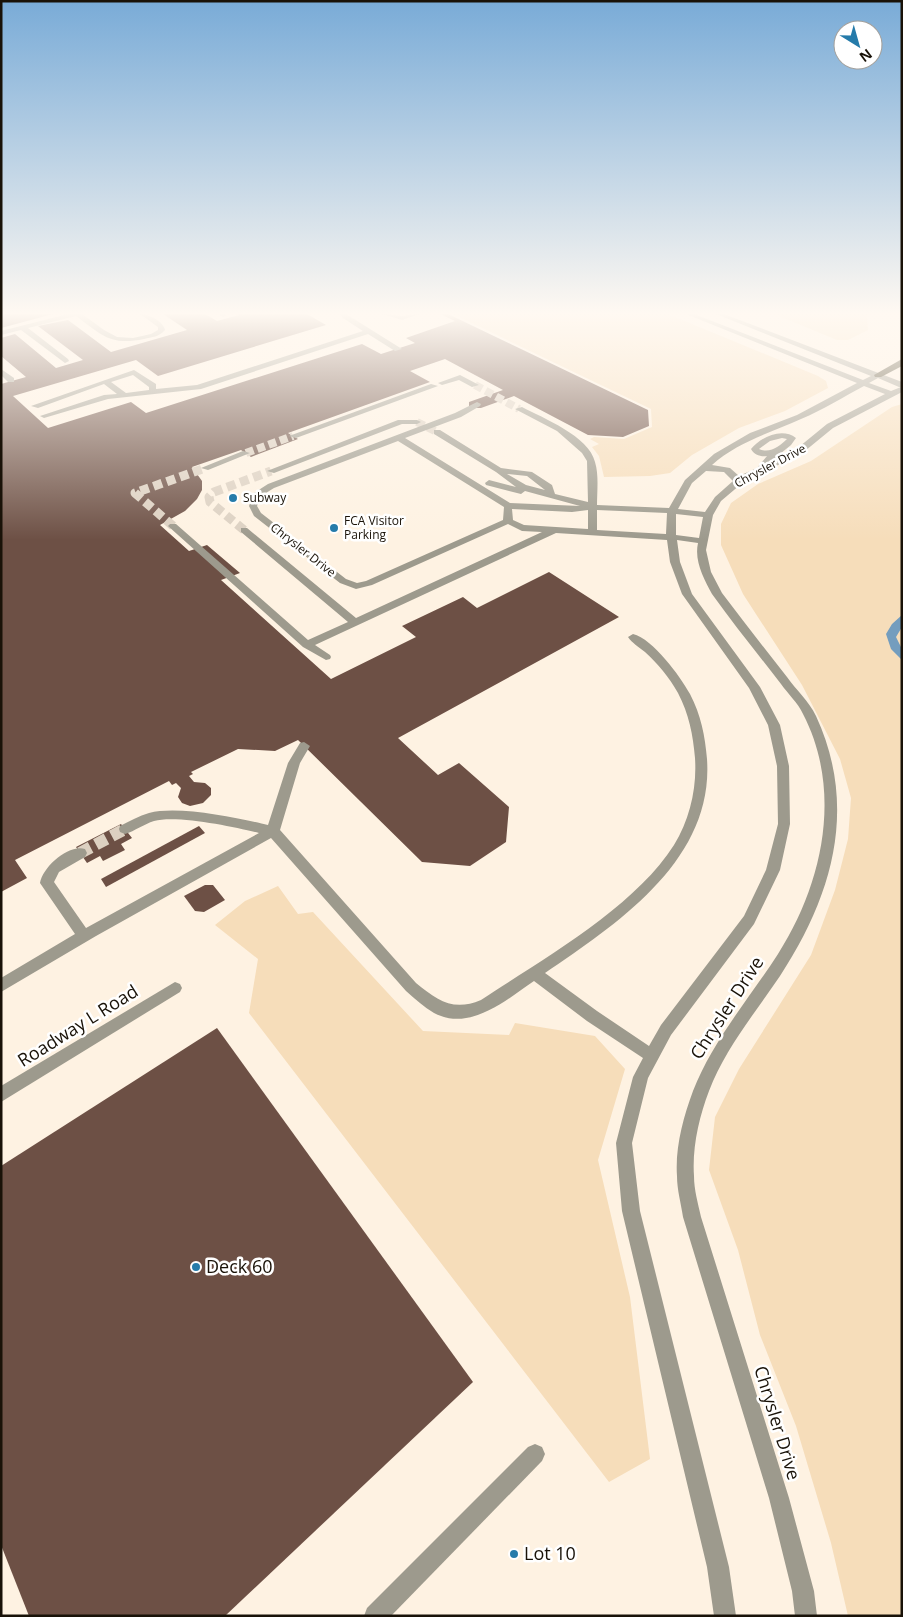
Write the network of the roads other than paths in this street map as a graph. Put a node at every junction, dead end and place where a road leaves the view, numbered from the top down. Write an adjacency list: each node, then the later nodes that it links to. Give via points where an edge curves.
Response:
1 (85, 389): 12 (street)
2 (117, 389): 10 (street)
3 (175, 389): 8 (street)
4 (424, 389): 19 (street)
5 (854, 389): 16 (street, Chrysler Drive)
6 (879, 389): 9 (street)
7 (901, 389): 9 (street, Chrysler Drive)
8 (152, 392): 10 (street)
9 (891, 394): 18 (street, Chrysler Drive)
10 (124, 395): 14 (street, via 98,399)
11 (477, 404): 21 (street, Chrysler Drive)
12 (35, 406)
13 (519, 409): 37 (street, via 565,434 583,448 591,461)
14 (44, 416)
15 (417, 422): 30 (street, via 402,422)
16 (788, 422): 20 (street); 26 (street, Chrysler Drive, via 753,435)
17 (436, 432): 31 (street)
18 (818, 435): 23 (street); 29 (street, Chrysler Drive, via 797,453)
19 (293, 436)
20 (773, 437): 22 (street); 23 (street, via 789,436 793,439)
21 (399, 438): 36 (street); 40 (street, Chrysler Drive, via 271,486 257,496 253,506 257,514 343,582 356,586)
22 (760, 444): 24 (street, via 755,449 759,453); 26 (street)
23 (788, 444): 24 (street)
24 (776, 451): 29 (street, via 765,459)
25 (246, 453): 27 (street)
26 (722, 453): 28 (street, Chrysler Drive)
27 (205, 468)
28 (703, 468): 32 (street, via 727,469); 38 (street, Chrysler Drive, via 688,482)
29 (760, 469): 32 (street, Chrysler Drive)
30 (271, 471)
31 (504, 471): 34 (street); 34 (street, via 519,473)
32 (738, 481): 39 (street, Chrysler Drive, via 718,499)
33 (489, 483): 35 (street, via 518,489 537,498)
34 (550, 496): 35 (street)
35 (562, 499): 37 (street)
36 (508, 506): 37 (street); 40 (street)
37 (593, 507): 38 (street); 44 (street)
38 (672, 511): 39 (street); 45 (street, Chrysler Drive)
39 (708, 516): 46 (street, Chrysler Drive)
40 (508, 521): 43 (street, via 522,528)
41 (173, 526): 49 (street)
42 (244, 530): 47 (street)
43 (554, 530): 44 (street); 47 (street)
44 (592, 532): 45 (street)
45 (672, 537): 46 (street); 59 (street, Chrysler Drive, via 675,562 688,594 754,687 774,725 783,766 784,824 772,870 749,920 666,1030)
46 (702, 541): 64 (street, Chrysler Drive, via 704,563 717,594 808,713 824,755 830,783 830,840 815,898 802,928 726,1042 705,1080 692,1118 685,1172 692,1217 779,1498 803,1591)
47 (355, 622): 49 (street)
48 (633, 637): 56 (street, via 664,664 692,711 702,756 696,810 680,847 655,880 618,913)
49 (307, 645): 50 (street)
50 (326, 657)
51 (304, 746): 53 (street, via 294,763)
52 (125, 829): 53 (street, via 150,817 167,815 230,821)
53 (273, 831): 55 (street); 56 (street, via 411,987 441,1009 472,1010 486,1005)
54 (80, 853): 55 (street, via 53,868 47,876 48,883)
55 (84, 936): 57 (street)
56 (534, 973): 59 (street)
57 (1, 986)
58 (175, 988): 60 (street, Roadway L Road)
59 (652, 1056): 63 (street, Chrysler Drive, via 641,1077 624,1143 631,1211 718,1567)
60 (1, 1095)
61 (535, 1454): 62 (street)
62 (375, 1616)
63 (725, 1616)
64 (806, 1616)

